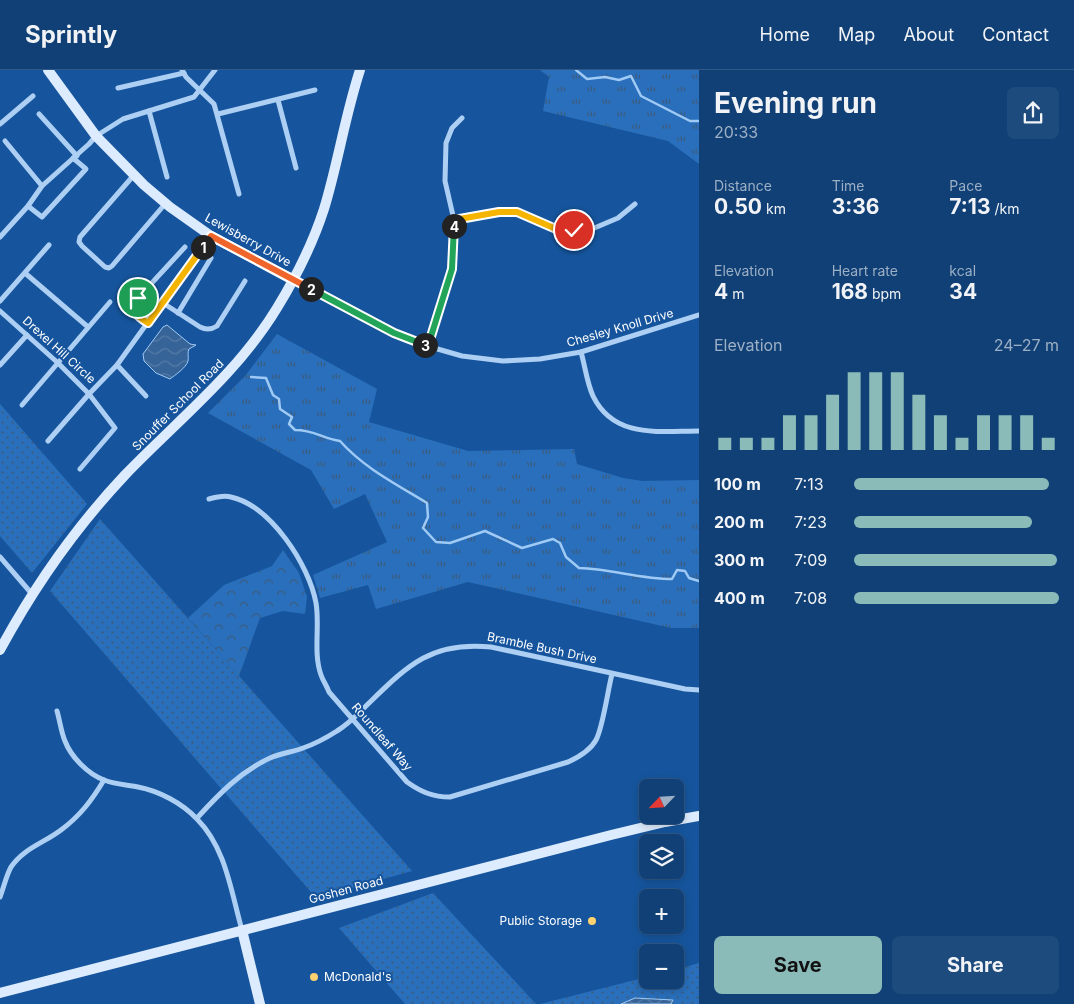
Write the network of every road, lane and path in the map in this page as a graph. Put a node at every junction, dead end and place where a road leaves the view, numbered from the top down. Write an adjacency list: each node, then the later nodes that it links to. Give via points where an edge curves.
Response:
1 (48, 70): 15 (street, Lewisberry Drive)
2 (215, 70): 6 (street)
3 (360, 70): 33 (street, Snouffer School Road, via 323,211)
4 (183, 72): 5 (street); 6 (street)
5 (118, 88)
6 (201, 90): 10 (street, via 194,97); 12 (street, via 214,104)
7 (315, 90): 9 (street)
8 (33, 96): 14 (street)
9 (278, 100): 12 (street); 18 (street)
10 (149, 111): 15 (street, via 123,119); 20 (street)
11 (39, 114): 17 (street)
12 (218, 114): 22 (street)
13 (462, 118): 26 (street, via 452,128 446,143 445,182)
14 (0, 124)
15 (96, 136): 17 (street); 19 (street, Lewisberry Drive)
16 (6, 141): 21 (street)
17 (75, 157): 21 (street); 25 (street, via 86,169 42,218)
18 (296, 168)
19 (134, 176): 23 (street, Lewisberry Drive); 23 (street, via 80,237 82,246 105,267 112,266)
20 (167, 177)
21 (42, 186): 25 (street)
22 (238, 194)
23 (166, 203): 27 (street, Lewisberry Drive)
24 (635, 204): 26 (street, via 618,218 592,230 556,229 517,212)
25 (28, 206): 28 (street)
26 (454, 220): 44 (street, via 452,269)
27 (211, 236): 33 (street, Lewisberry Drive); 37 (street, Drexel Hill Circle)
28 (0, 237)
29 (49, 245): 32 (street)
30 (185, 247): 41 (street, via 134,304 137,316)
31 (212, 258): 39 (street)
32 (25, 273): 35 (street); 42 (street)
33 (293, 280): 44 (street, Chesley Knoll Drive, via 394,333); 57 (street, Snouffer School Road, via 261,333 234,367 111,490)
34 (245, 281): 39 (street, via 212,329 206,330)
35 (0, 301)
36 (110, 302): 42 (street)
37 (163, 303): 39 (street); 41 (street, Drexel Hill Circle)
38 (0, 311): 43 (street, Drexel Hill Circle)
39 (178, 313)
40 (699, 316): 45 (street, Chesley Knoll Drive)
41 (148, 323): 48 (street, Drexel Hill Circle)
42 (88, 327): 46 (street)
43 (27, 335): 46 (street, Drexel Hill Circle); 47 (street)
44 (428, 346): 45 (street, Chesley Knoll Drive, via 462,356 503,360 540,359)
45 (581, 352): 52 (street, via 592,395 612,420 631,429 650,432)
46 (58, 363): 49 (street, Drexel Hill Circle); 51 (street)
47 (0, 365)
48 (117, 365): 49 (street, Drexel Hill Circle); 50 (street)
49 (88, 394): 53 (street); 54 (street, via 115,428)
50 (146, 396)
51 (22, 404)
52 (699, 431)
53 (48, 441)
54 (80, 469)
55 (209, 499): 62 (street, Roundleaf Way, via 224,496 246,502 283,534 307,575 316,602 320,675)
56 (0, 557): 57 (street)
57 (33, 594): 58 (street, Snouffer School Road)
58 (0, 650)
59 (612, 674): 60 (street, Bramble Bush Drive); 62 (street, Bramble Bush Drive, via 491,647 473,645 443,649 420,659 399,674); 62 (street, Roundleaf Way, via 600,730 596,740 583,754 568,762 450,797 420,791 407,782)
60 (699, 690)
61 (58, 711): 63 (street, via 70,752 84,767)
62 (353, 719): 65 (street, Bramble Bush Drive, via 322,740 272,757 249,770 228,785)
63 (104, 780): 65 (street, via 160,794); 66 (street, via 82,813 60,831 33,846 14,864)
64 (699, 816): 67 (street, Goshen Road, via 618,833)
65 (197, 818): 67 (street, via 222,856)
66 (0, 896)
67 (242, 930): 68 (street, Goshen Road); 69 (street)
68 (0, 993)
69 (260, 1004)

